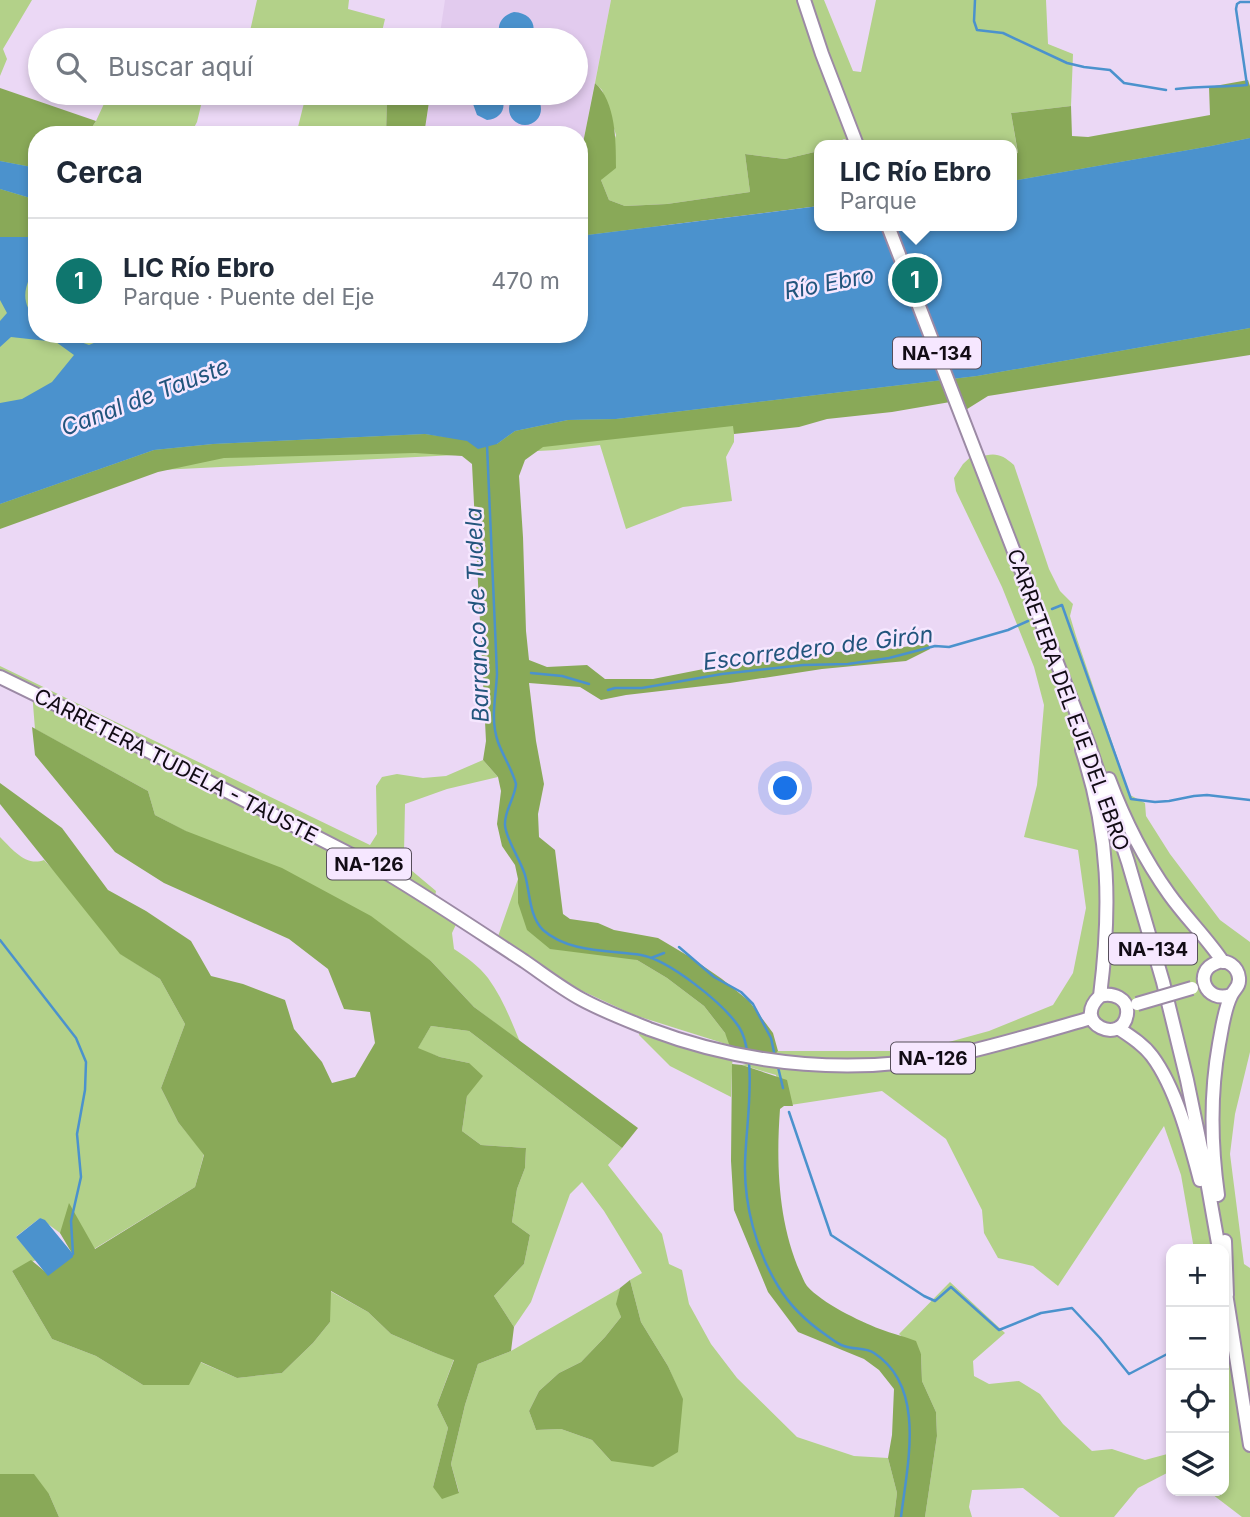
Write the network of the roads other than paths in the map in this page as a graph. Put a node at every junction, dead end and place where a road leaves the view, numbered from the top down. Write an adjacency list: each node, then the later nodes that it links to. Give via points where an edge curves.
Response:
1 (794, 0): 3 (main road)
2 (805, 2): 3 (main road)
3 (822, 54): 4 (main road)
4 (855, 140)
5 (890, 231): 6 (main road, CARRETERA DEL EJE DEL EBRO / NA-134)
6 (1031, 596): 7 (main road, CARRETERA DEL EJE DEL EBRO / NA-134); 9 (main road, via 1060,653 1138,842 1168,892)
7 (1055, 657): 13 (main road, via 1102,832 1107,917); 18 (main road, CARRETERA DEL EJE DEL EBRO / NA-134, via 1128,862 1163,982)
8 (0, 677): 15 (main road, CARRETERA TUDELA - TAUSTE / NA-126, via 385,872 582,999 679,1040 770,1061 863,1065 961,1053)
9 (1223, 962): 10 (main road); 11 (main road, via 1209,967)
10 (1245, 973): 12 (main road)
11 (1198, 986): 12 (main road, via 1217,997); 14 (main road, bridge)
12 (1231, 995): 19 (main road, via 1217,1056 1212,1124)
13 (1100, 996): 14 (main road, via 1116,995); 15 (main road)
14 (1132, 1005): 16 (main road)
15 (1091, 1018): 16 (main road, via 1103,1030)
16 (1118, 1028): 17 (main road, via 1152,1056 1170,1088 1194,1156)
17 (1213, 1244)
18 (1218, 1244)
19 (1225, 1244)
20 (1229, 1307): 22 (main road)
21 (1229, 1331): 22 (main road)
22 (1237, 1364): 23 (main road)
23 (1250, 1445)

